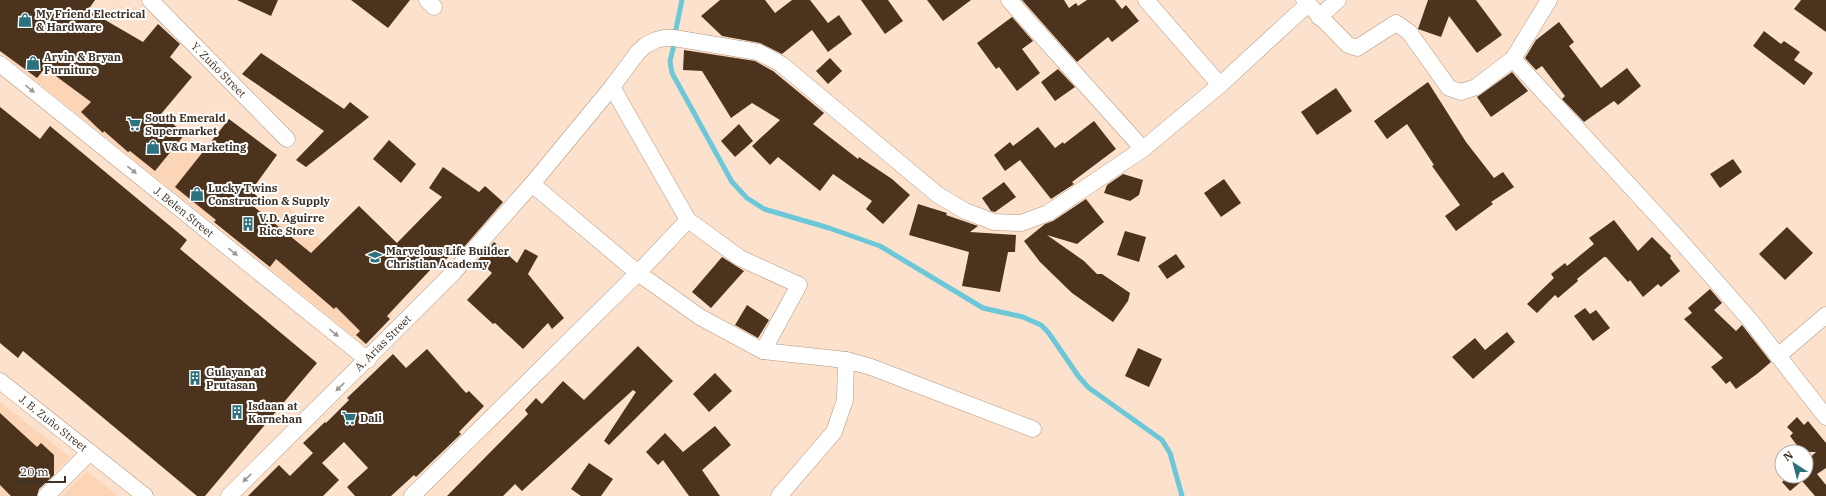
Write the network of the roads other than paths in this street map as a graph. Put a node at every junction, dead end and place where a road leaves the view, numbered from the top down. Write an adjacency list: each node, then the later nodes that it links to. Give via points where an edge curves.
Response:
1 (150, 0): 12 (street, Y. Zuño Street)
2 (1009, 0): 13 (street)
3 (1146, 0): 10 (street)
4 (1338, 0): 7 (street)
5 (1549, 0): 8 (street)
6 (1306, 2): 7 (street); 10 (street, A. Arias Street)
7 (1319, 17): 8 (street, via 1348,45 1357,48 1396,23 1409,32 1448,88 1461,92 1476,87)
8 (1513, 58): 19 (street, via 1676,236)
9 (0, 64): 20 (street, J. Belen Street, one-way to 20)
10 (1220, 85): 13 (street, A. Arias Street)
11 (612, 87): 13 (street, A. Arias Street, via 638,52 646,45 664,38 758,52 781,64 938,195 965,211 994,222 1022,223 1048,213); 14 (street, A. Arias Street); 15 (street)
12 (287, 139)
13 (1143, 149)
14 (532, 184): 16 (street); 20 (street, A. Arias Street, via 454,272)
15 (688, 220): 16 (street); 18 (street, via 740,258 799,285)
16 (638, 273): 18 (street, via 700,318); 29 (street)
17 (1826, 314): 19 (street)
18 (763, 351): 21 (street)
19 (1778, 356): 23 (street)
20 (368, 360): 28 (street, A. Arias Street, one-way to 28)
21 (846, 360): 24 (street, via 886,372); 30 (street, via 845,400 834,432)
22 (1, 385): 25 (street, J. B. Zuño Street)
23 (1826, 416)
24 (1033, 429)
25 (90, 452): 26 (street); 27 (street, J. B. Zuño Street)
26 (46, 496)
27 (144, 496)
28 (229, 496)
29 (412, 496)
30 (779, 496)

